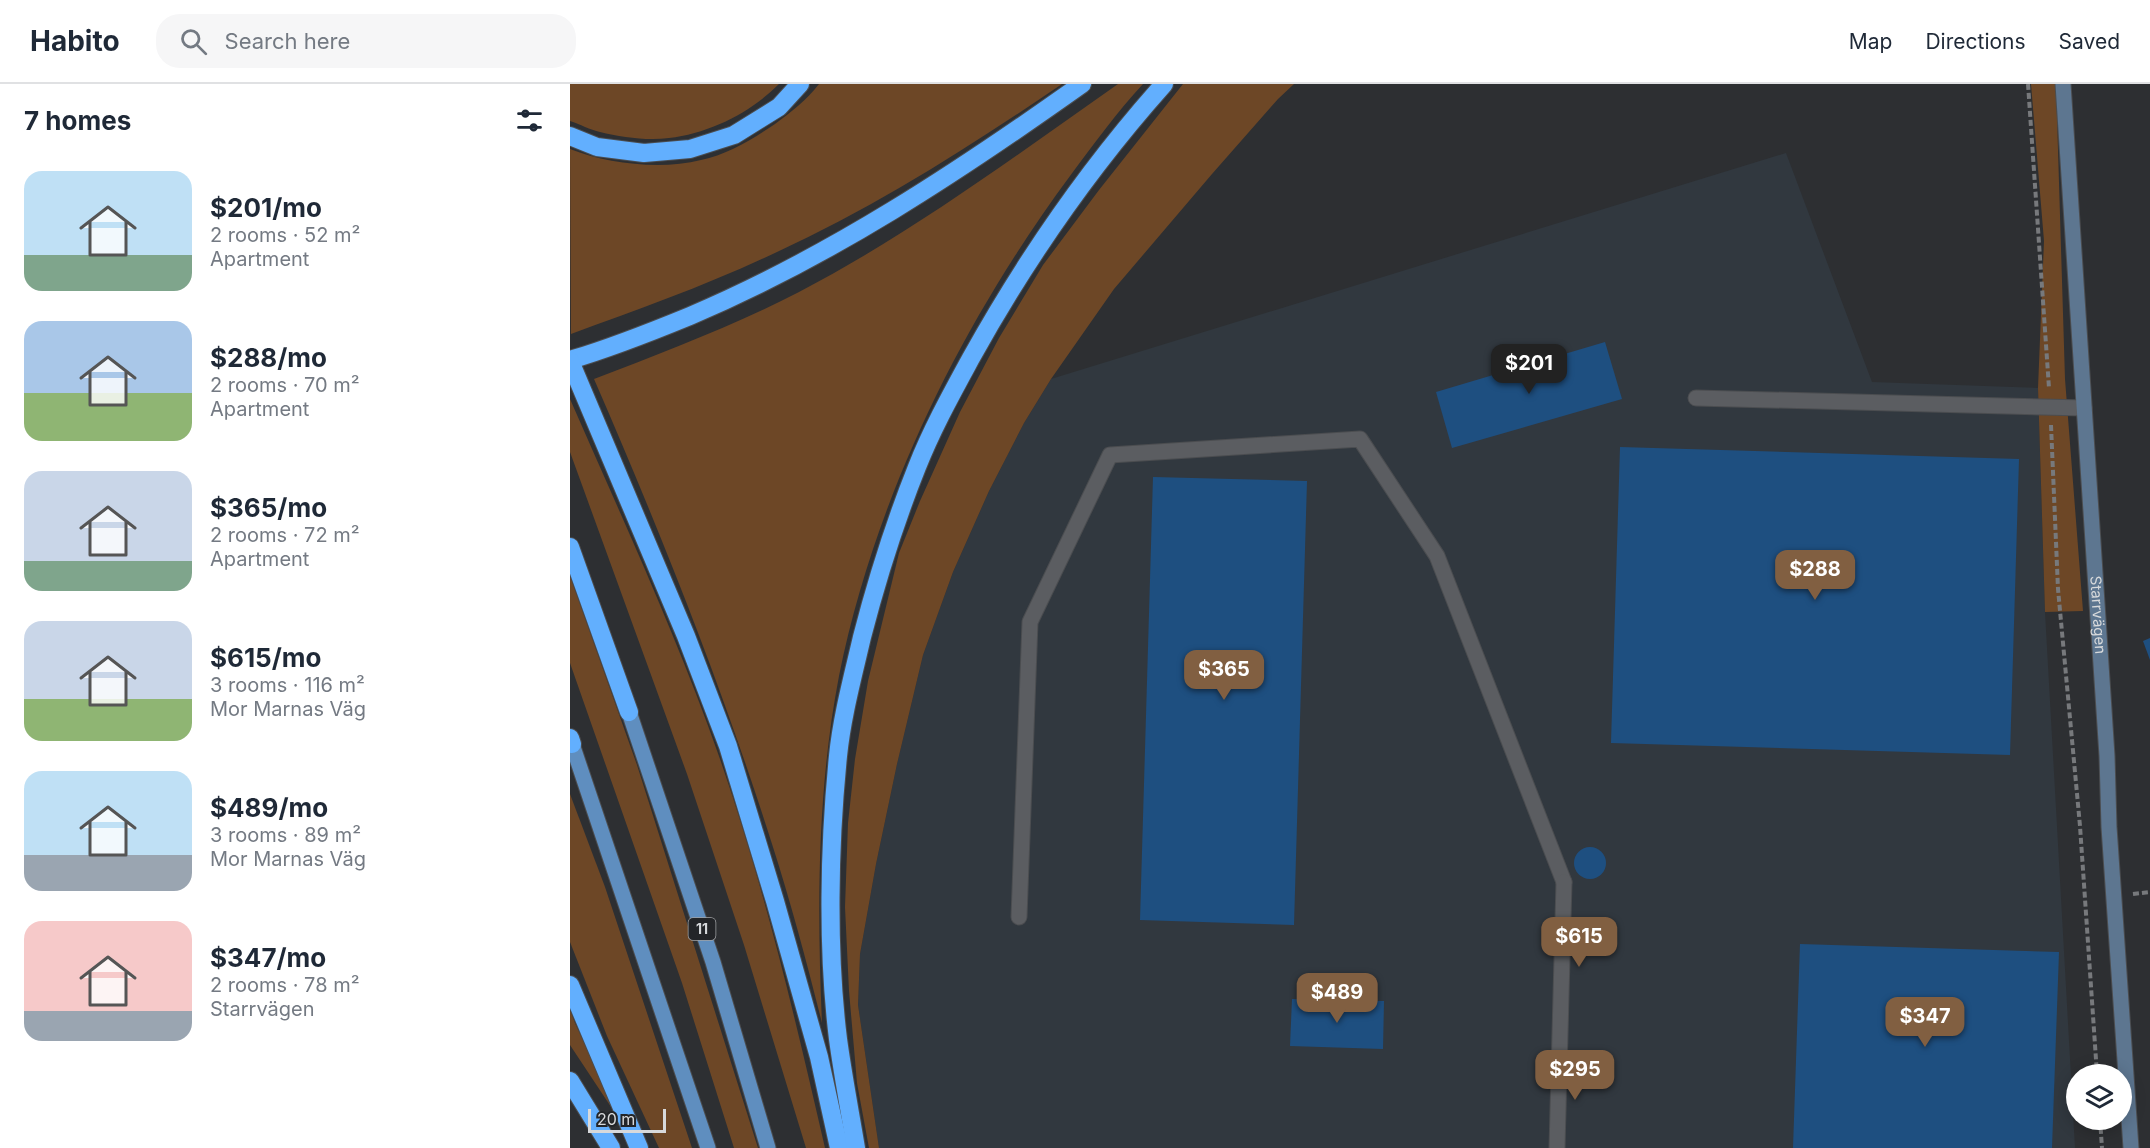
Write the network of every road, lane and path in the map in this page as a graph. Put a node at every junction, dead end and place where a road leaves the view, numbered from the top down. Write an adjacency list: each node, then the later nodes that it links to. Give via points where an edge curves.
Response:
1 (800, 84): 6 (highway, via 779,107 734,135 690,149 644,153 597,147)
2 (1082, 84): 7 (highway, via 916,197 826,250 740,294)
3 (1164, 84): 24 (highway, via 1091,171 994,317 918,464 871,602 838,754 831,857 838,1038)
4 (2028, 84): 9 (path)
5 (2063, 84): 10 (street, Starrvägen)
6 (570, 136)
7 (570, 361): 23 (highway, via 728,746 819,1057)
8 (1696, 398): 9 (street)
9 (2050, 408): 10 (street); 16 (path, via 2058,589)
10 (2084, 408): 27 (street, Starrvägen)
11 (570, 547): 12 (highway, 11)
12 (629, 712): 22 (main road, 11, via 713,962)
13 (571, 741): 21 (main road)
14 (1019, 917): 25 (street, via 1030,621 1110,455 1360,439 1437,556 1564,882)
15 (570, 985): 20 (highway)
16 (2096, 1064)
17 (570, 1081): 19 (highway)
18 (2101, 1130): 26 (path)
19 (611, 1148)
20 (639, 1148)
21 (708, 1148)
22 (768, 1148)
23 (839, 1148)
24 (856, 1148)
25 (1557, 1148)
26 (2102, 1148)
27 (2131, 1148)

